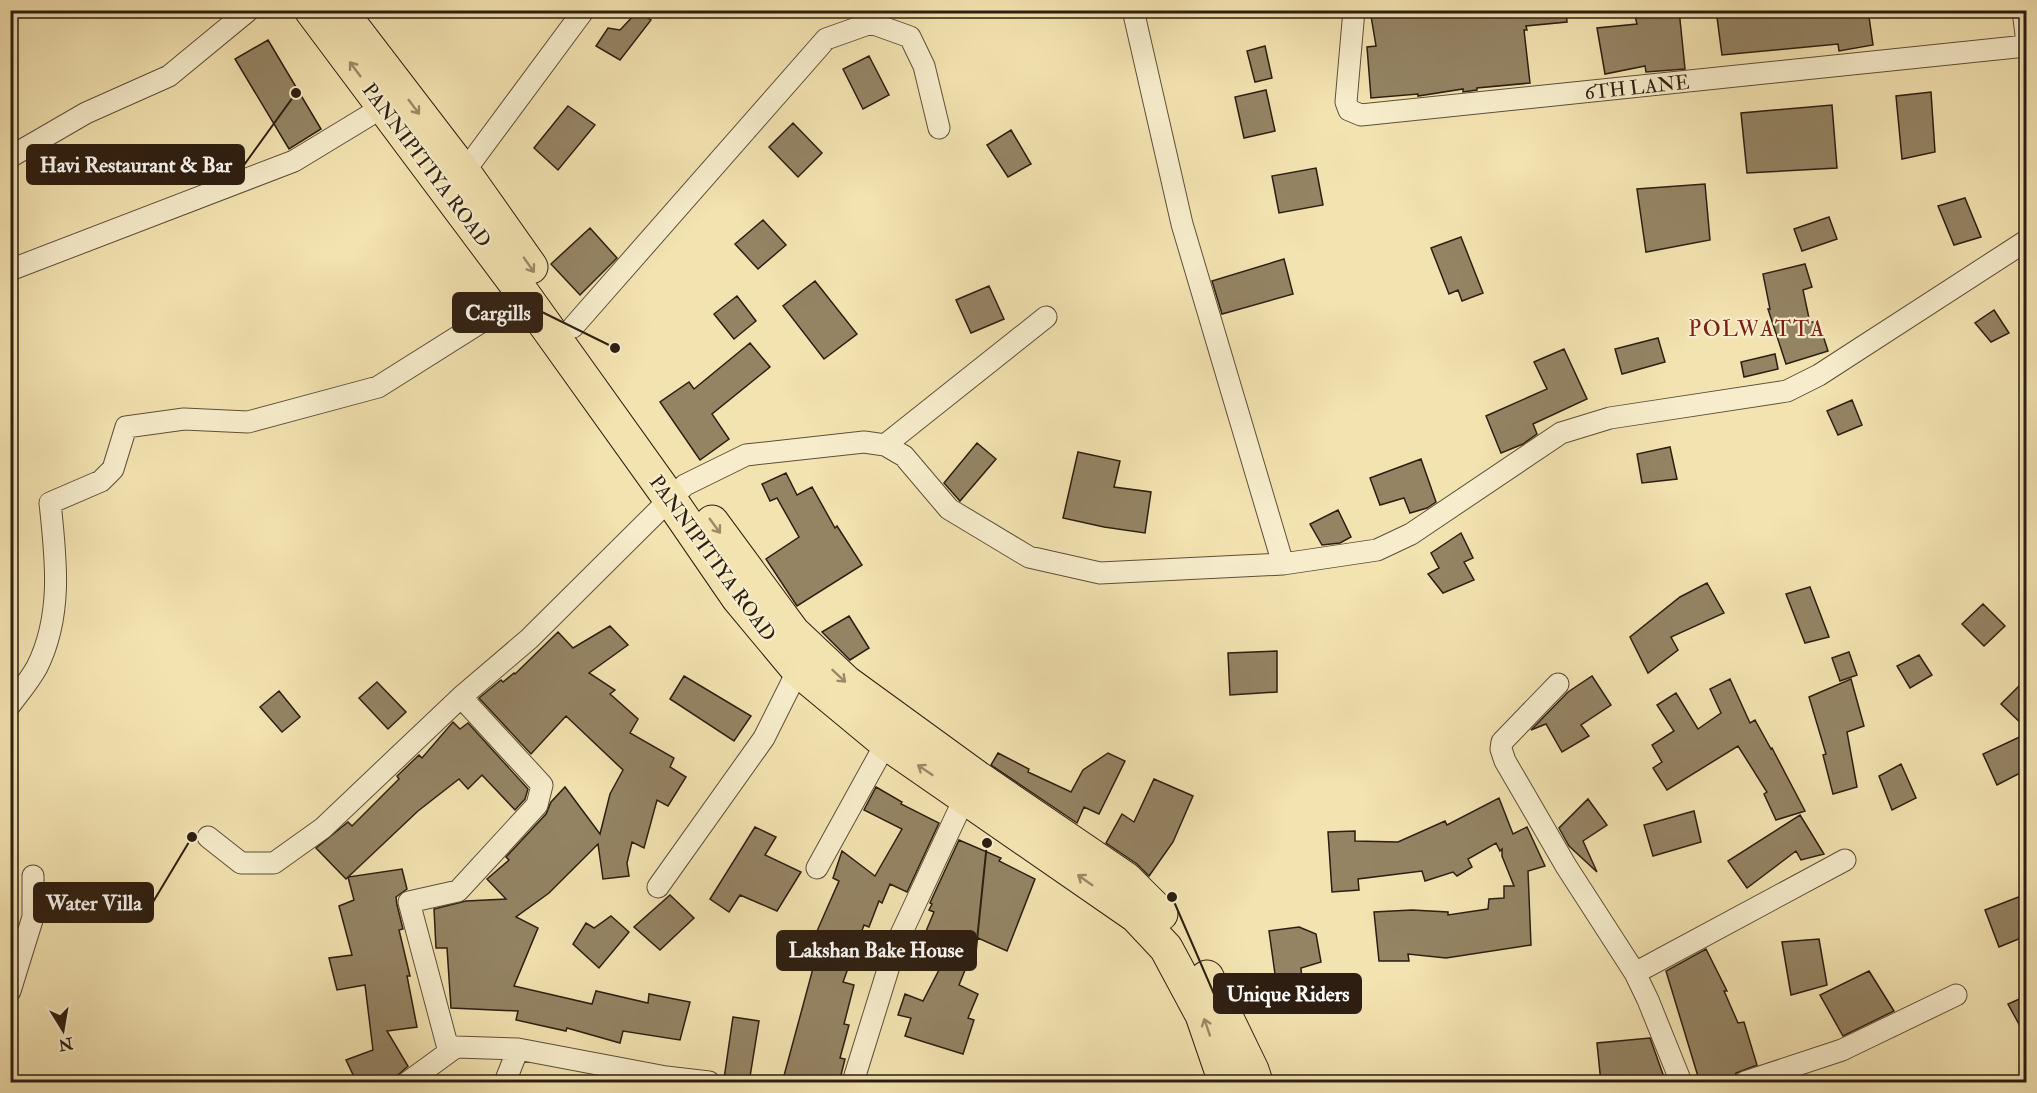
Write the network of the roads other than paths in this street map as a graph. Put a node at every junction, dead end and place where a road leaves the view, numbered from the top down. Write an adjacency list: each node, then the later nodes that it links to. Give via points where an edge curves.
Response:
1 (249, 10): 12 (street, via 169,76 86,113)
2 (311, 10): 10 (main road, PANNIPITIYA ROAD, one-way to 2)
3 (340, 10): 13 (main road, PANNIPITIYA ROAD, one-way to 13)
4 (585, 10): 13 (street)
5 (1133, 10): 21 (street, via 1182,224)
6 (1354, 10): 9 (street, 6TH LANE, via 1346,102 1349,110 1361,116)
7 (2023, 10): 8 (street)
8 (2026, 34)
9 (2026, 46)
10 (383, 107): 15 (street, via 294,161); 16 (main road, PANNIPITIYA ROAD)
11 (939, 128): 18 (street, via 924,66 910,37 871,23 826,39)
12 (10, 157)
13 (464, 172): 18 (main road, PANNIPITIYA ROAD, one-way to 18)
14 (2026, 242): 21 (street, via 1819,375 1787,391 1610,418 1561,433 1411,534 1377,550)
15 (10, 270)
16 (524, 295): 20 (main road, PANNIPITIYA ROAD); 25 (street, via 378,387 248,422 184,419 126,427 113,469 102,481 50,503 57,564 53,624 37,668)
17 (1046, 318): 19 (street)
18 (573, 327): 20 (main road, PANNIPITIYA ROAD)
19 (885, 445): 20 (street, via 864,442 746,455); 21 (street, via 904,456 949,509 1029,557 1100,573)
20 (677, 492): 22 (main road, PANNIPITIYA ROAD, via 738,598); 24 (street, via 529,639); 44 (main road, PANNIPITIYA ROAD, one-way to 44, via 793,632 846,682 1126,879 1186,939 1219,998)
21 (1283, 564)
22 (798, 670): 26 (main road, PANNIPITIYA ROAD); 32 (street, via 764,738)
23 (1558, 684): 33 (street, via 1502,742 1501,749 1566,866)
24 (461, 697): 28 (street, via 323,828 274,863 242,863); 37 (street, via 542,785 537,805 458,891 409,902)
25 (10, 705)
26 (886, 744): 27 (main road, PANNIPITIYA ROAD, one-way to 26); 30 (street)
27 (965, 797): 42 (street, via 895,947); 43 (main road, PANNIPITIYA ROAD, one-way to 27, via 1202,1014 1166,948 1136,916)
28 (208, 837)
29 (1845, 860): 33 (street)
30 (817, 868)
31 (33, 876): 34 (street, via 33,917)
32 (658, 887)
33 (1635, 973): 45 (street)
34 (10, 991)
35 (1956, 995): 46 (street, via 1842,1050)
36 (518, 1049): 37 (street, via 456,1047); 38 (street); 40 (street)
37 (449, 1052): 39 (street)
38 (665, 1080): 41 (street)
39 (408, 1083)
40 (505, 1083)
41 (709, 1083)
42 (853, 1083)
43 (1225, 1083)
44 (1256, 1083)
45 (1681, 1083)
46 (1745, 1083)

